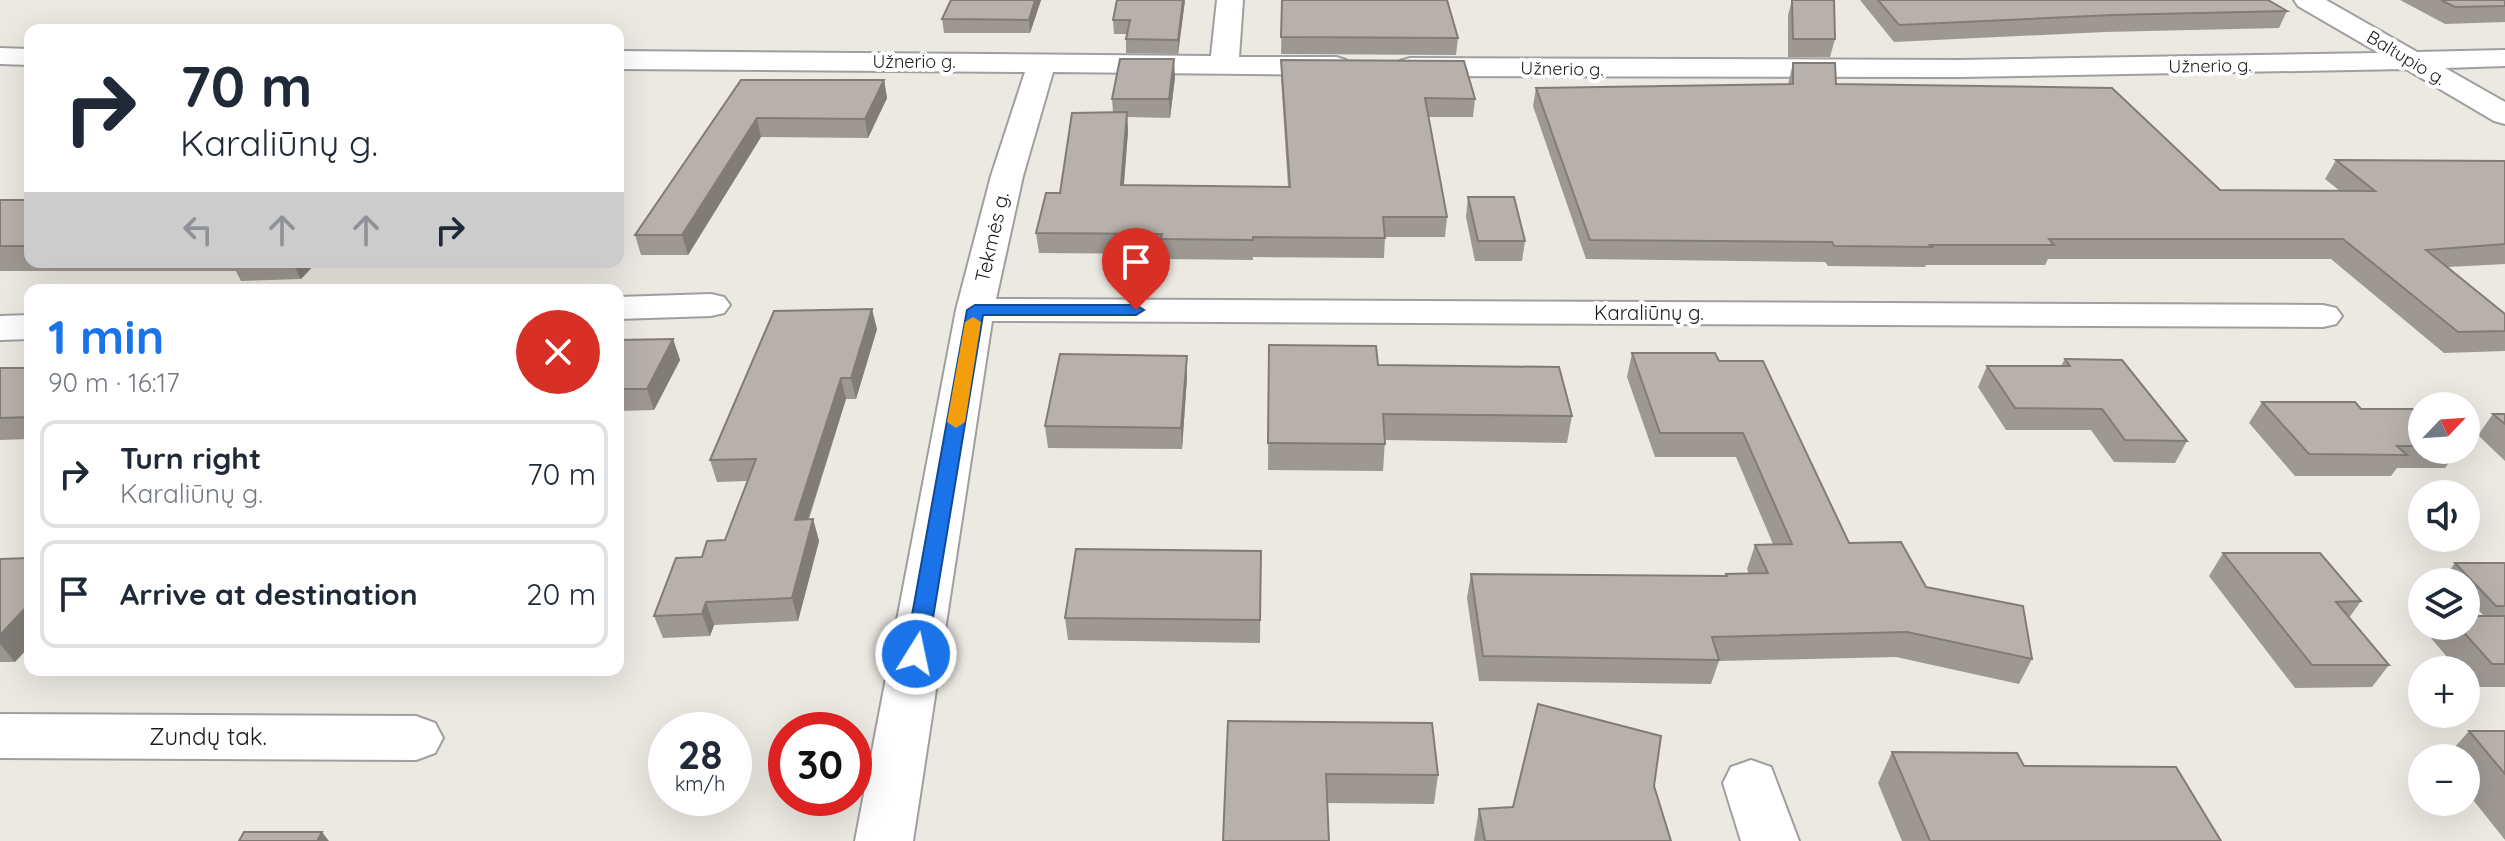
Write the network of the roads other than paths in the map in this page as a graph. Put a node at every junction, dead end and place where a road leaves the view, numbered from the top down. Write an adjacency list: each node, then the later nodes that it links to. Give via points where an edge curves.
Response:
1 (1230, 0): 9 (street)
2 (2307, 0): 7 (street, Baltupio g.)
3 (0, 56): 4 (street)
4 (24, 57)
5 (2505, 58): 7 (street, Užnerio g.)
6 (624, 60): 8 (street, Užnerio g.)
7 (2409, 61): 9 (street, Užnerio g., via 2044,69); 10 (street, Baltupio g.)
8 (1042, 62): 9 (street, Užnerio g.); 13 (street, Tekmės g., via 1007,176)
9 (1224, 65)
10 (2505, 115)
11 (711, 305): 12 (street)
12 (624, 308)
13 (975, 310): 14 (street, Karaliūnų g.); 20 (street, Tekmės g.)
14 (2323, 316)
15 (24, 327): 16 (street)
16 (0, 328)
17 (0, 736): 18 (street, Zundų tak.)
18 (416, 738)
19 (1751, 783): 21 (street)
20 (884, 841)
21 (1770, 841)

